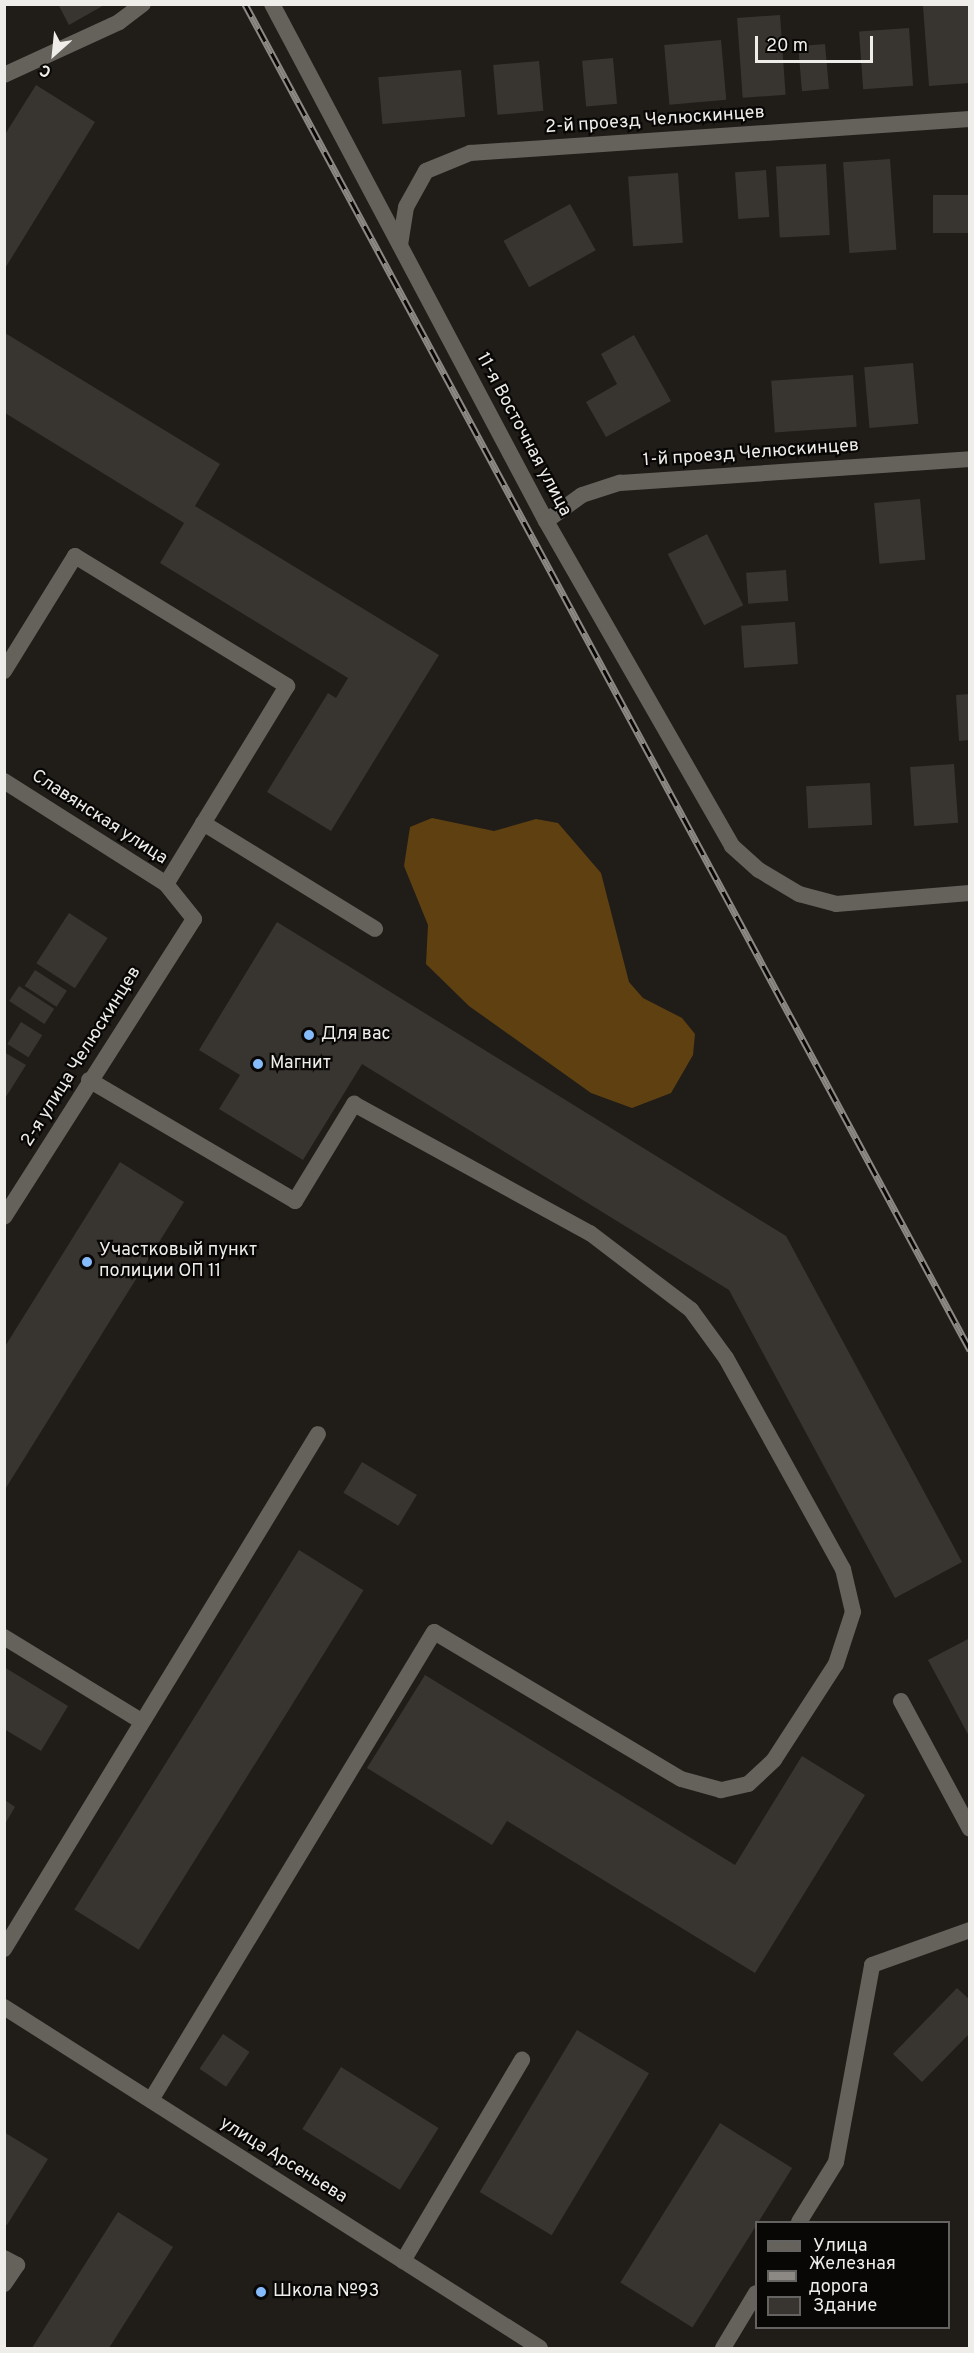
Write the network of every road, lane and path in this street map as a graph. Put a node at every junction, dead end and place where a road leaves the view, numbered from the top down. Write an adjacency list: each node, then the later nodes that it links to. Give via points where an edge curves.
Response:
1 (143, 4): 3 (street, via 118,22)
2 (272, 4): 5 (street, 11-я Восточная улица)
3 (4, 75)
4 (969, 120): 5 (street, 2-й проезд Челюскинцев, via 470,153 426,171 406,207)
5 (400, 245): 7 (street, 11-я Восточная улица)
6 (969, 459): 7 (street, 1-й проезд Челюскинцев, via 620,483 582,495)
7 (546, 521): 12 (street, 11-я Восточная улица, via 732,846 759,870 799,894 836,904)
8 (4, 671): 10 (street, via 75,556 287,686)
9 (4, 781): 11 (street, Славянская улица)
10 (203, 823): 11 (street); 14 (street)
11 (166, 884): 13 (street, Славянская улица)
12 (969, 893)
13 (194, 919): 15 (street, 2-я улица Челюскинцев)
14 (375, 929)
15 (90, 1080): 16 (street, 2-я улица Челюскинцев); 26 (street, via 295,1201 354,1104 590,1233 691,1310 726,1358 843,1569 853,1612 836,1664 774,1760 748,1784 721,1790 681,1779 434,1632)
16 (4, 1217)
17 (318, 1434): 20 (street)
18 (4, 1637): 20 (street)
19 (901, 1701): 21 (street)
20 (141, 1721): 23 (street)
21 (969, 1828)
22 (969, 1930): 27 (street, via 872,1965 836,2162)
23 (4, 1949)
24 (4, 2007): 26 (street, улица Арсеньева)
25 (522, 2060): 29 (street)
26 (151, 2100): 29 (street, улица Арсеньева)
27 (800, 2221)
28 (4, 2258): 30 (street, via 16,2265)
29 (403, 2261): 32 (street, улица Арсеньева)
30 (4, 2284)
31 (755, 2295): 33 (street)
32 (540, 2349)
33 (723, 2349)

